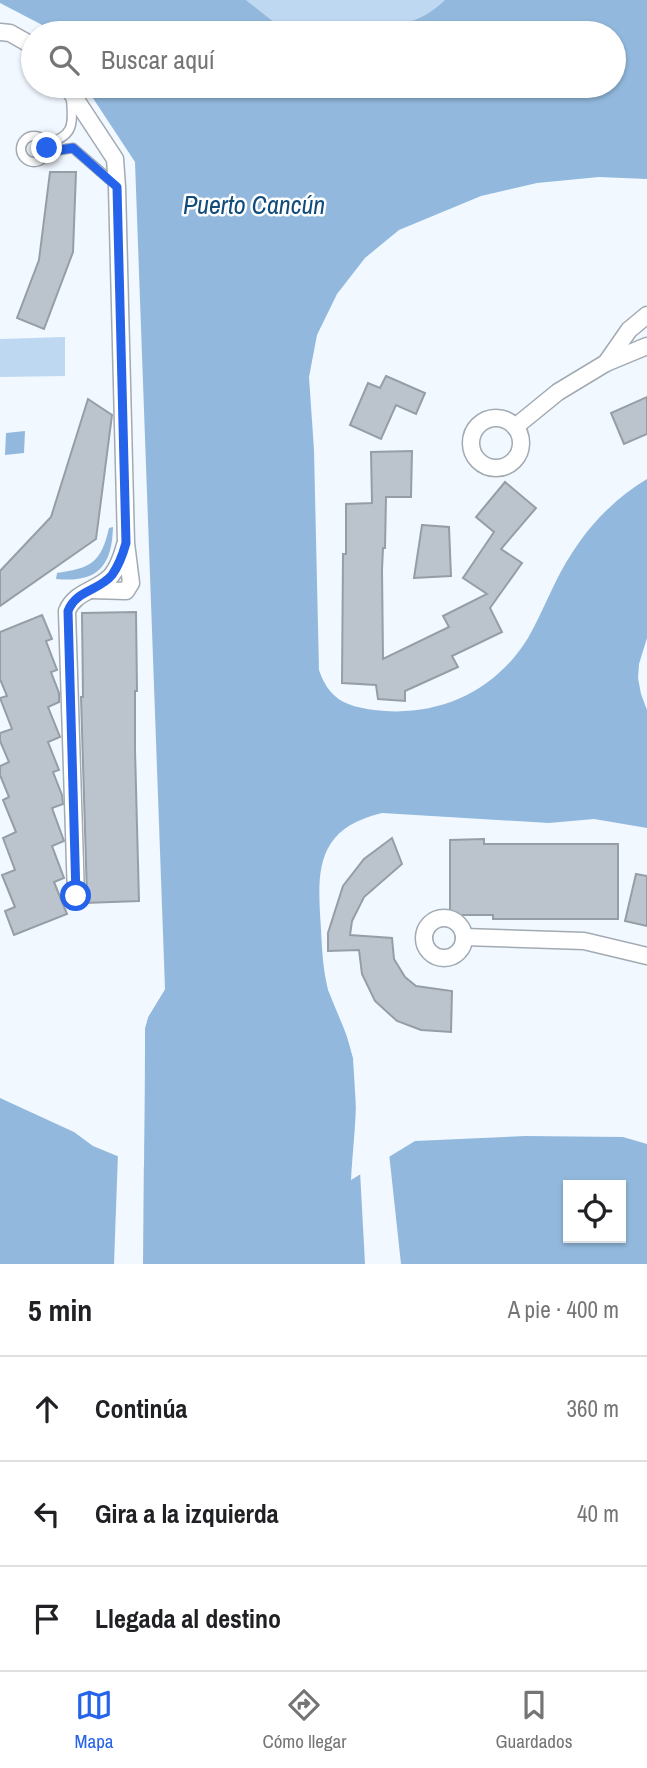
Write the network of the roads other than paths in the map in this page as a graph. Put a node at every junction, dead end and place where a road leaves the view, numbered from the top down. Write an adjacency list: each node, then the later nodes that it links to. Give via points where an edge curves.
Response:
1 (0, 32): 2 (street)
2 (21, 39)
3 (70, 98): 5 (lane, via 68,134 46,148 73,148)
4 (75, 98): 5 (street, via 115,159)
5 (117, 187): 10 (street, via 126,543 114,584 80,594 68,611)
6 (647, 315): 8 (street, via 629,330)
7 (647, 346): 8 (street)
8 (606, 363): 9 (street, via 558,392)
9 (515, 427)
10 (76, 896)
11 (464, 937): 12 (street, via 584,942)
12 (647, 956)

